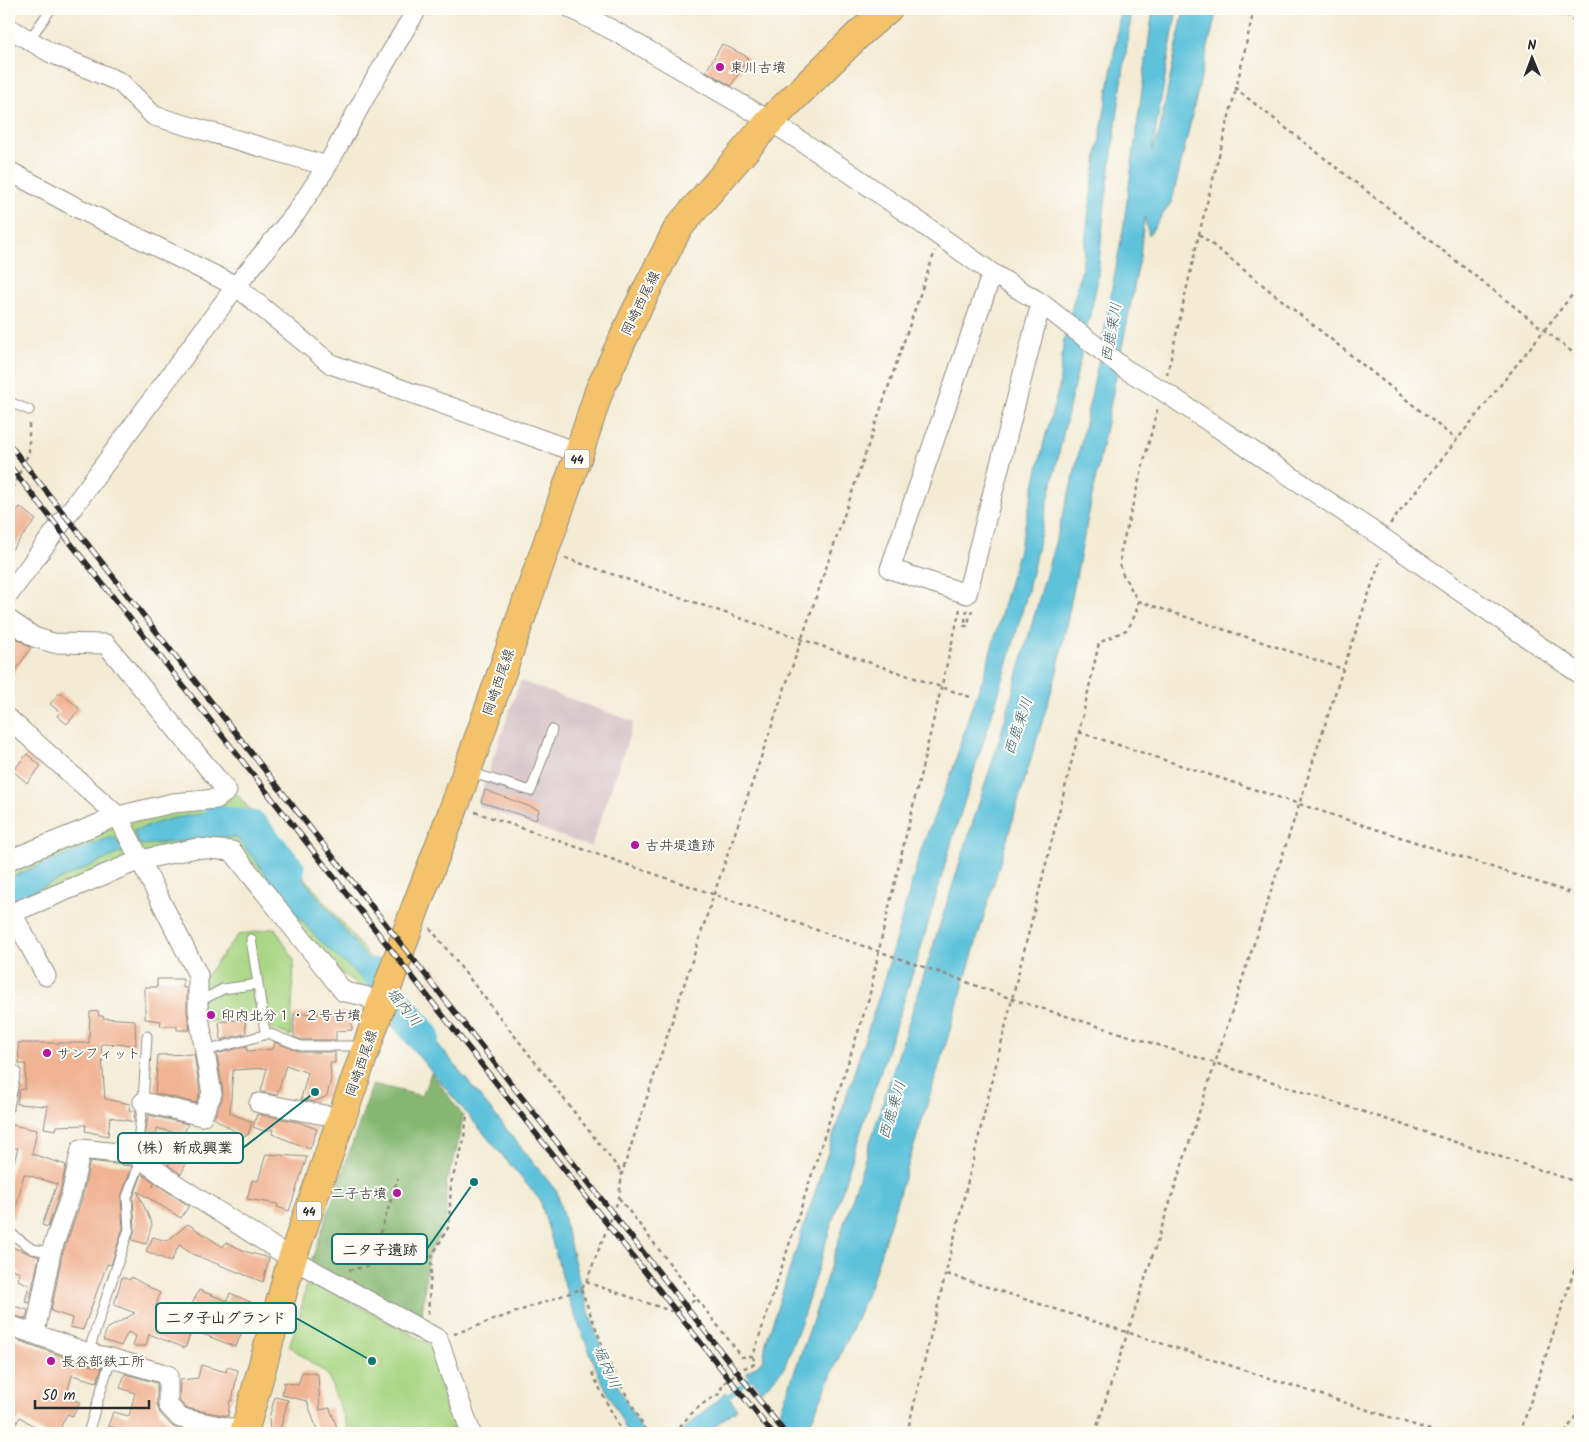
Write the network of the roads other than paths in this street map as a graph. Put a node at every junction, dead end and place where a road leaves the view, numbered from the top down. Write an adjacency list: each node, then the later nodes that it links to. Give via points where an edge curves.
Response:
1 (52, 9): 6 (lane)
2 (417, 9): 8 (street)
3 (572, 9): 7 (street)
4 (888, 9): 7 (main road, 岡崎西尾線 / 44)
5 (9, 28): 6 (street)
6 (29, 40): 8 (street, via 51,53 120,82 154,116)
7 (770, 121): 10 (street); 15 (main road, 岡崎西尾線 / 44, via 678,228 599,391)
8 (327, 166): 11 (street, via 296,212)
9 (9, 171): 11 (street)
10 (992, 273): 12 (street); 12 (street, via 890,569 967,594)
11 (236, 286): 15 (street, via 331,364); 16 (street)
12 (1041, 303): 18 (street, via 1126,369 1383,538)
13 (9, 402): 14 (lane)
14 (30, 410)
15 (579, 453): 21 (main road, 岡崎西尾線 / 44)
16 (11, 585)
17 (9, 620): 22 (street, via 34,637 53,642 106,644 227,791 216,799 173,803)
18 (1580, 674)
19 (9, 719): 22 (street)
20 (552, 730): 21 (lane, via 531,791)
21 (467, 771): 29 (main road, 岡崎西尾線 / 44)
22 (118, 816): 23 (street); 24 (street)
23 (9, 860)
24 (140, 860): 25 (street); 29 (street, via 197,848 232,851 344,992 365,996); 30 (street, via 198,976)
25 (11, 914): 27 (street)
26 (251, 939): 28 (lane)
27 (46, 976)
28 (258, 984): 30 (lane, via 223,989); 31 (lane)
29 (385, 994): 34 (main road, 岡崎西尾線 / 44)
30 (198, 1002): 33 (street)
31 (265, 1032): 33 (lane, via 264,1035); 34 (lane, via 301,1046 354,1046)
32 (148, 1036): 36 (lane)
33 (205, 1051): 36 (street, via 212,1094 202,1116)
34 (365, 1051): 39 (main road, 岡崎西尾線 / 44)
35 (16, 1071): 38 (lane)
36 (143, 1102): 40 (lane)
37 (259, 1103): 39 (street)
38 (9, 1107)
39 (341, 1118): 43 (main road, 岡崎西尾線 / 44)
40 (136, 1154): 42 (street, via 81,1150 71,1195); 43 (street, via 171,1181); 46 (lane, via 138,1168 127,1197 129,1229)
41 (9, 1232): 42 (lane, via 32,1249)
42 (51, 1252): 45 (street)
43 (292, 1259): 48 (main road, 岡崎西尾線 / 44); 50 (street, via 432,1336)
44 (9, 1324): 45 (street)
45 (35, 1333): 46 (street)
46 (88, 1353): 47 (street)
47 (111, 1358): 48 (street, via 168,1376 168,1405 180,1418); 49 (lane)
48 (245, 1432)
49 (88, 1433)
50 (471, 1433)

